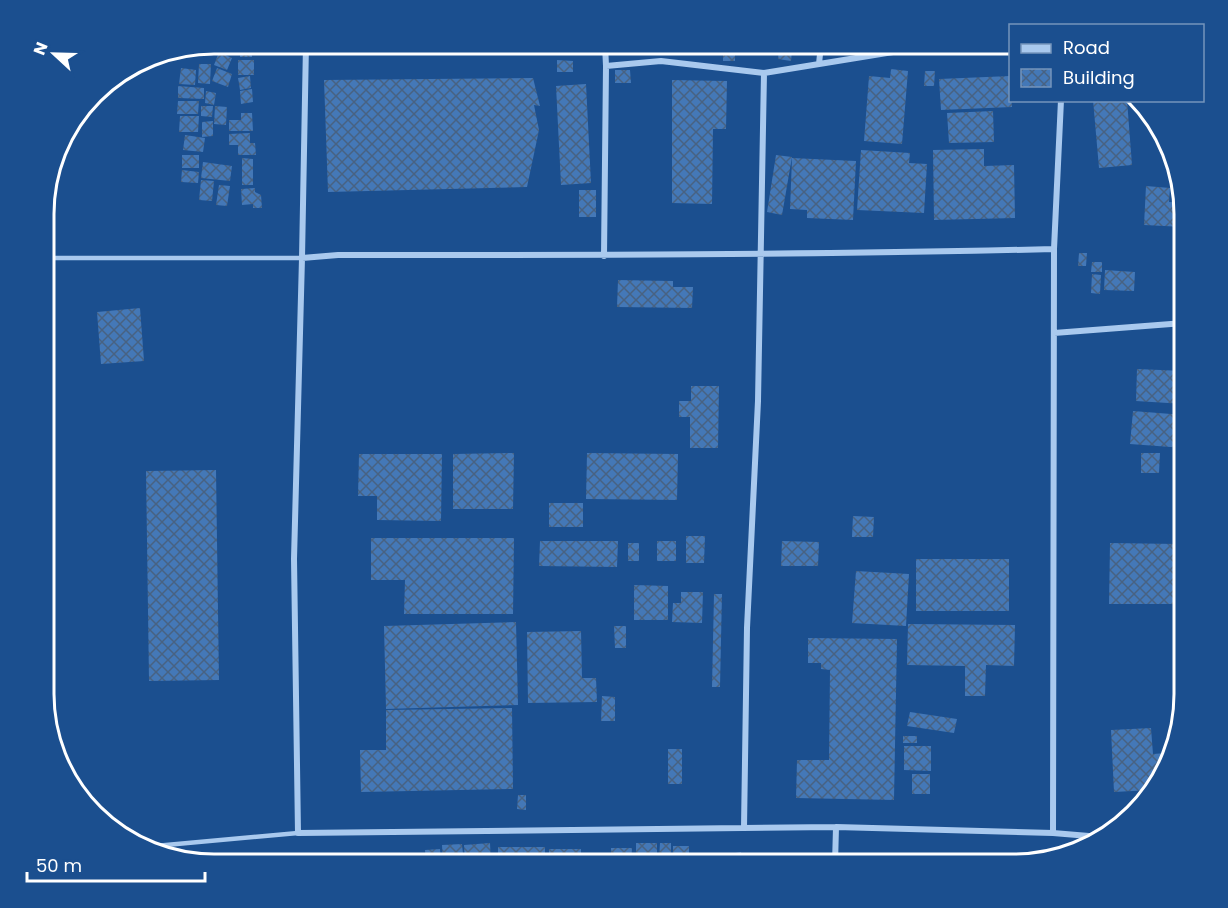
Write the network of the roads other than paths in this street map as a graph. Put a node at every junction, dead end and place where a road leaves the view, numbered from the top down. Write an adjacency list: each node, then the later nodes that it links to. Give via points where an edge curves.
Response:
1 (306, 54): 13 (street)
2 (605, 54): 6 (street)
3 (820, 54): 5 (street)
4 (880, 54): 5 (street)
5 (819, 64): 7 (street)
6 (606, 66): 7 (street, via 661,61); 11 (street)
7 (764, 73): 10 (street)
8 (1061, 102): 9 (street)
9 (1054, 249): 10 (street); 15 (street)
10 (760, 253): 11 (street); 17 (street)
11 (604, 256): 13 (street)
12 (54, 258): 13 (lane)
13 (303, 258): 18 (street, via 294,559)
14 (1174, 324): 15 (street)
15 (1054, 333): 19 (street)
16 (836, 827): 17 (street); 19 (street); 22 (street)
17 (744, 828): 18 (street)
18 (298, 833): 21 (lane)
19 (1053, 833): 20 (street)
20 (1087, 836)
21 (162, 845)
22 (835, 854)

